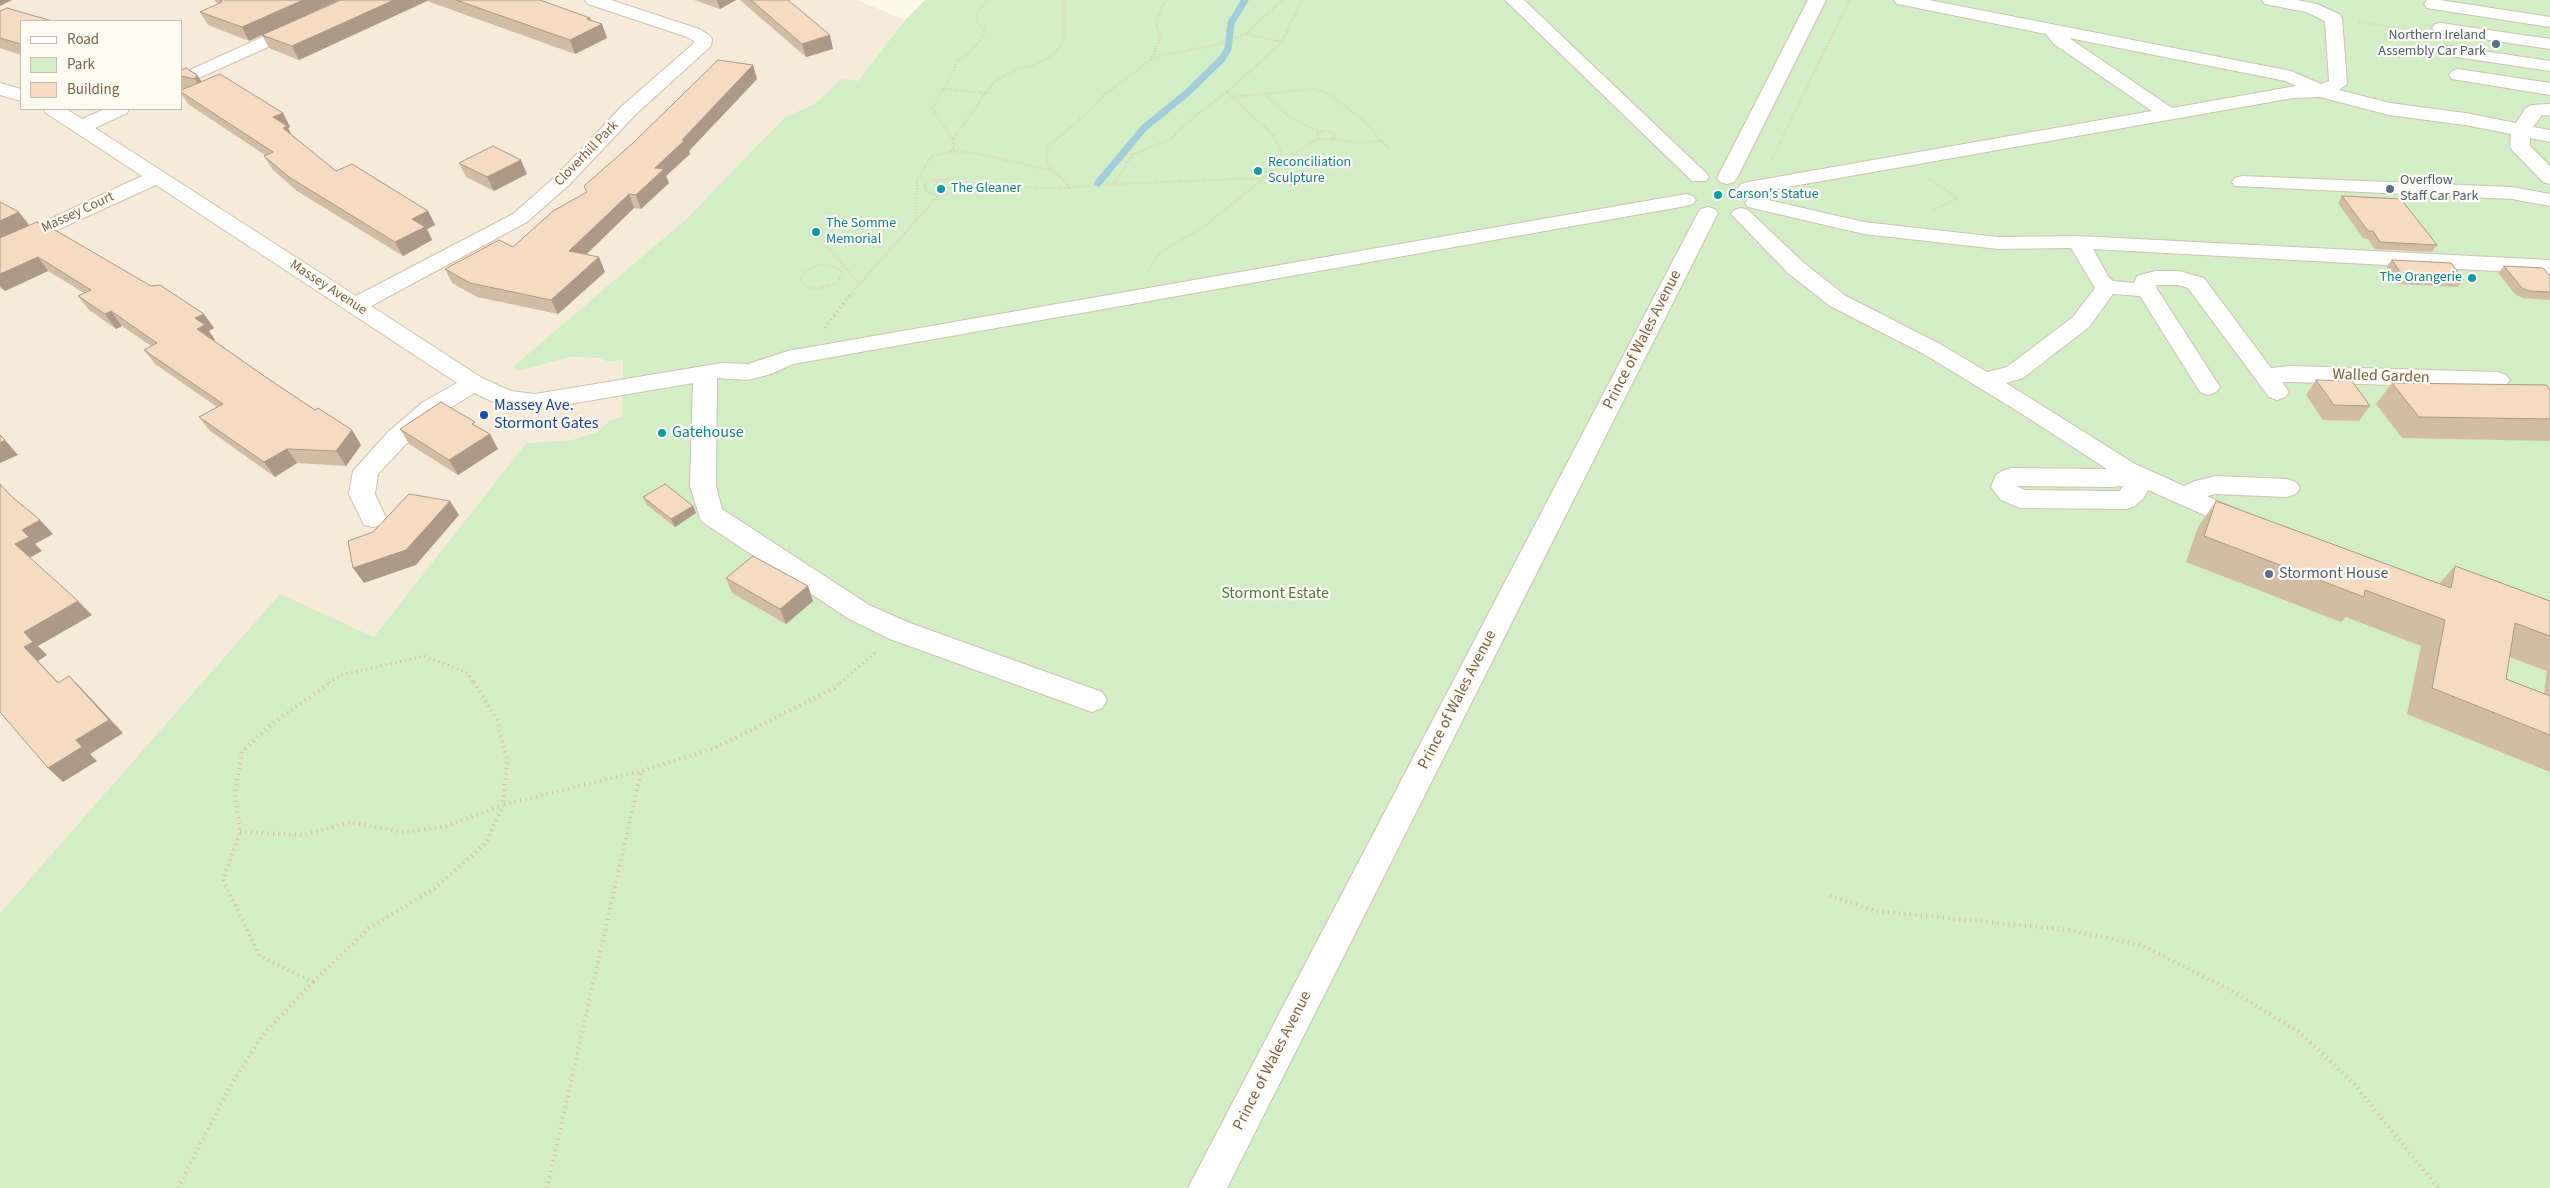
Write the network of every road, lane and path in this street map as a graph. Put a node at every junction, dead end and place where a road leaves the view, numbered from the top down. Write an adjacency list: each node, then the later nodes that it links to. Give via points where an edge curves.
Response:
1 (358, 0): 26 (street)
2 (594, 0): 79 (street, Cloverhill Park, via 693,33 703,39 702,46 629,110 562,181 520,218)
3 (987, 0): 27 (path, via 976,14 985,30 981,40 966,56 956,60 954,70)
4 (1064, 0): 32 (path, via 1064,41 1056,53 994,82)
5 (1161, 0): 13 (path)
6 (1282, 0): 19 (path)
7 (1302, 0): 20 (path)
8 (1514, 0): 54 (street)
9 (1817, 0): 56 (street)
10 (1849, 0): 51 (path)
11 (1903, 0): 17 (street)
12 (2271, 0): 30 (street, via 2311,8 2333,18 2338,84)
13 (1166, 1): 23 (path, via 1156,26 1161,37)
14 (2433, 4): 15 (street)
15 (2550, 22)
16 (2372, 23): 18 (path)
17 (2056, 30): 30 (street, via 2291,77); 39 (street, via 2054,35 2060,40)
18 (2434, 30): 21 (street)
19 (1247, 33): 20 (path); 23 (path, via 1216,45)
20 (1282, 42): 31 (path)
21 (2550, 44)
22 (2449, 51): 24 (street)
23 (1151, 60): 52 (path, via 1105,94 1047,147 1047,164)
24 (2550, 66)
25 (2458, 75): 29 (street)
26 (182, 81)
27 (942, 88): 32 (path); 44 (path, via 932,109)
28 (0, 89): 34 (street)
29 (2550, 90)
30 (2320, 91): 39 (street, via 2293,92); 41 (street, via 2389,109 2465,119)
31 (1227, 92): 35 (path); 60 (path, via 1193,117 1171,139 1132,155)
32 (987, 93): 44 (path)
33 (1264, 93): 35 (path); 42 (path, via 1288,116); 47 (path, via 1315,89 1329,94 1365,122)
34 (20, 96)
35 (1232, 97): 50 (path, via 1272,134 1280,148)
36 (54, 110): 40 (street, Massey Avenue)
37 (118, 110): 40 (street)
38 (2550, 110): 41 (street, via 2538,109 2532,113)
39 (2169, 114): 65 (street)
40 (80, 127): 53 (street, Massey Avenue)
41 (2521, 131): 43 (street); 58 (street, via 2520,147)
42 (1319, 132): 45 (path); 46 (path, via 1332,132 1335,137)
43 (2550, 136)
44 (952, 139): 49 (path, via 954,148)
45 (1318, 139): 46 (path); 50 (path)
46 (1332, 139): 47 (path, via 1361,143)
47 (1382, 141): 48 (path)
48 (1390, 150)
49 (951, 151): 52 (path); 67 (path, via 932,156 916,180)
50 (1279, 161): 55 (path, via 1274,171)
51 (1771, 164)
52 (1055, 172): 61 (path)
53 (156, 177): 71 (street, Massey Court); 79 (street, Massey Avenue)
54 (1699, 177): 56 (street); 66 (street, Prince of Wales Avenue, via 1683,189)
55 (1263, 178): 60 (path); 75 (path, via 1202,228 1160,253)
56 (1726, 178): 65 (street)
57 (1927, 178): 68 (path, via 1958,198)
58 (2550, 178)
59 (2242, 182): 64 (street, via 2512,193)
60 (1114, 184): 61 (path)
61 (1069, 188): 62 (path, via 973,187)
62 (956, 190): 63 (path); 63 (path, via 956,181 937,179 925,188 928,194)
63 (938, 196): 67 (path)
64 (2550, 200)
65 (1748, 202): 66 (street, Massey Avenue, via 1728,215); 68 (street, via 1855,226); 82 (street, via 1796,268 1832,296)
66 (1697, 206): 81 (street, Massey Avenue, via 788,358 748,372); 99 (street, Prince of Wales Avenue)
67 (916, 219): 76 (path)
68 (1893, 231): 70 (street, via 1998,242)
69 (820, 237): 72 (path)
70 (2078, 242): 73 (street); 77 (street, via 2099,280)
71 (0, 250)
72 (846, 267): 74 (path); 76 (path)
73 (2550, 267)
74 (840, 269): 74 (path, via 828,265 815,266 802,275 801,282 810,288 831,286 840,279)
75 (1148, 273)
76 (859, 284): 80 (path)
77 (2107, 287): 78 (street); 82 (street, via 2081,322 2015,373)
78 (2146, 289): 83 (street, Walled Garden, via 2145,281 2155,278 2179,278 2196,283 2271,384 2291,374); 85 (street)
79 (354, 306): 84 (street, Massey Avenue)
80 (824, 328)
81 (713, 372): 84 (street, Massey Avenue, via 535,402 509,399); 90 (street, via 703,486 710,514 859,612)
82 (1984, 380): 87 (street, via 2139,476)
83 (2498, 380)
84 (474, 383): 88 (street, via 432,408 366,471 362,494)
85 (2208, 387)
86 (2287, 488): 87 (street, via 2216,484)
87 (2184, 497): 89 (street)
88 (373, 518)
89 (2266, 532)
90 (900, 631): 91 (street); 92 (path, via 834,688 715,748)
91 (1092, 700)
92 (641, 771): 93 (path); 98 (path)
93 (503, 805): 94 (path, via 447,826 402,832 351,822 304,836); 94 (path, via 507,760 497,720 468,673 424,656 341,675 272,724 248,746 242,752 235,793); 96 (path, via 486,843 434,888 369,928)
94 (240, 832): 96 (path, via 223,880 260,956)
95 (1830, 896): 100 (path, via 1876,911 2070,930 2141,945 2232,991 2299,1032 2355,1084)
96 (313, 982): 97 (path, via 262,1036 228,1090)
97 (178, 1188)
98 (547, 1188)
99 (1207, 1188)
100 (2438, 1188)

